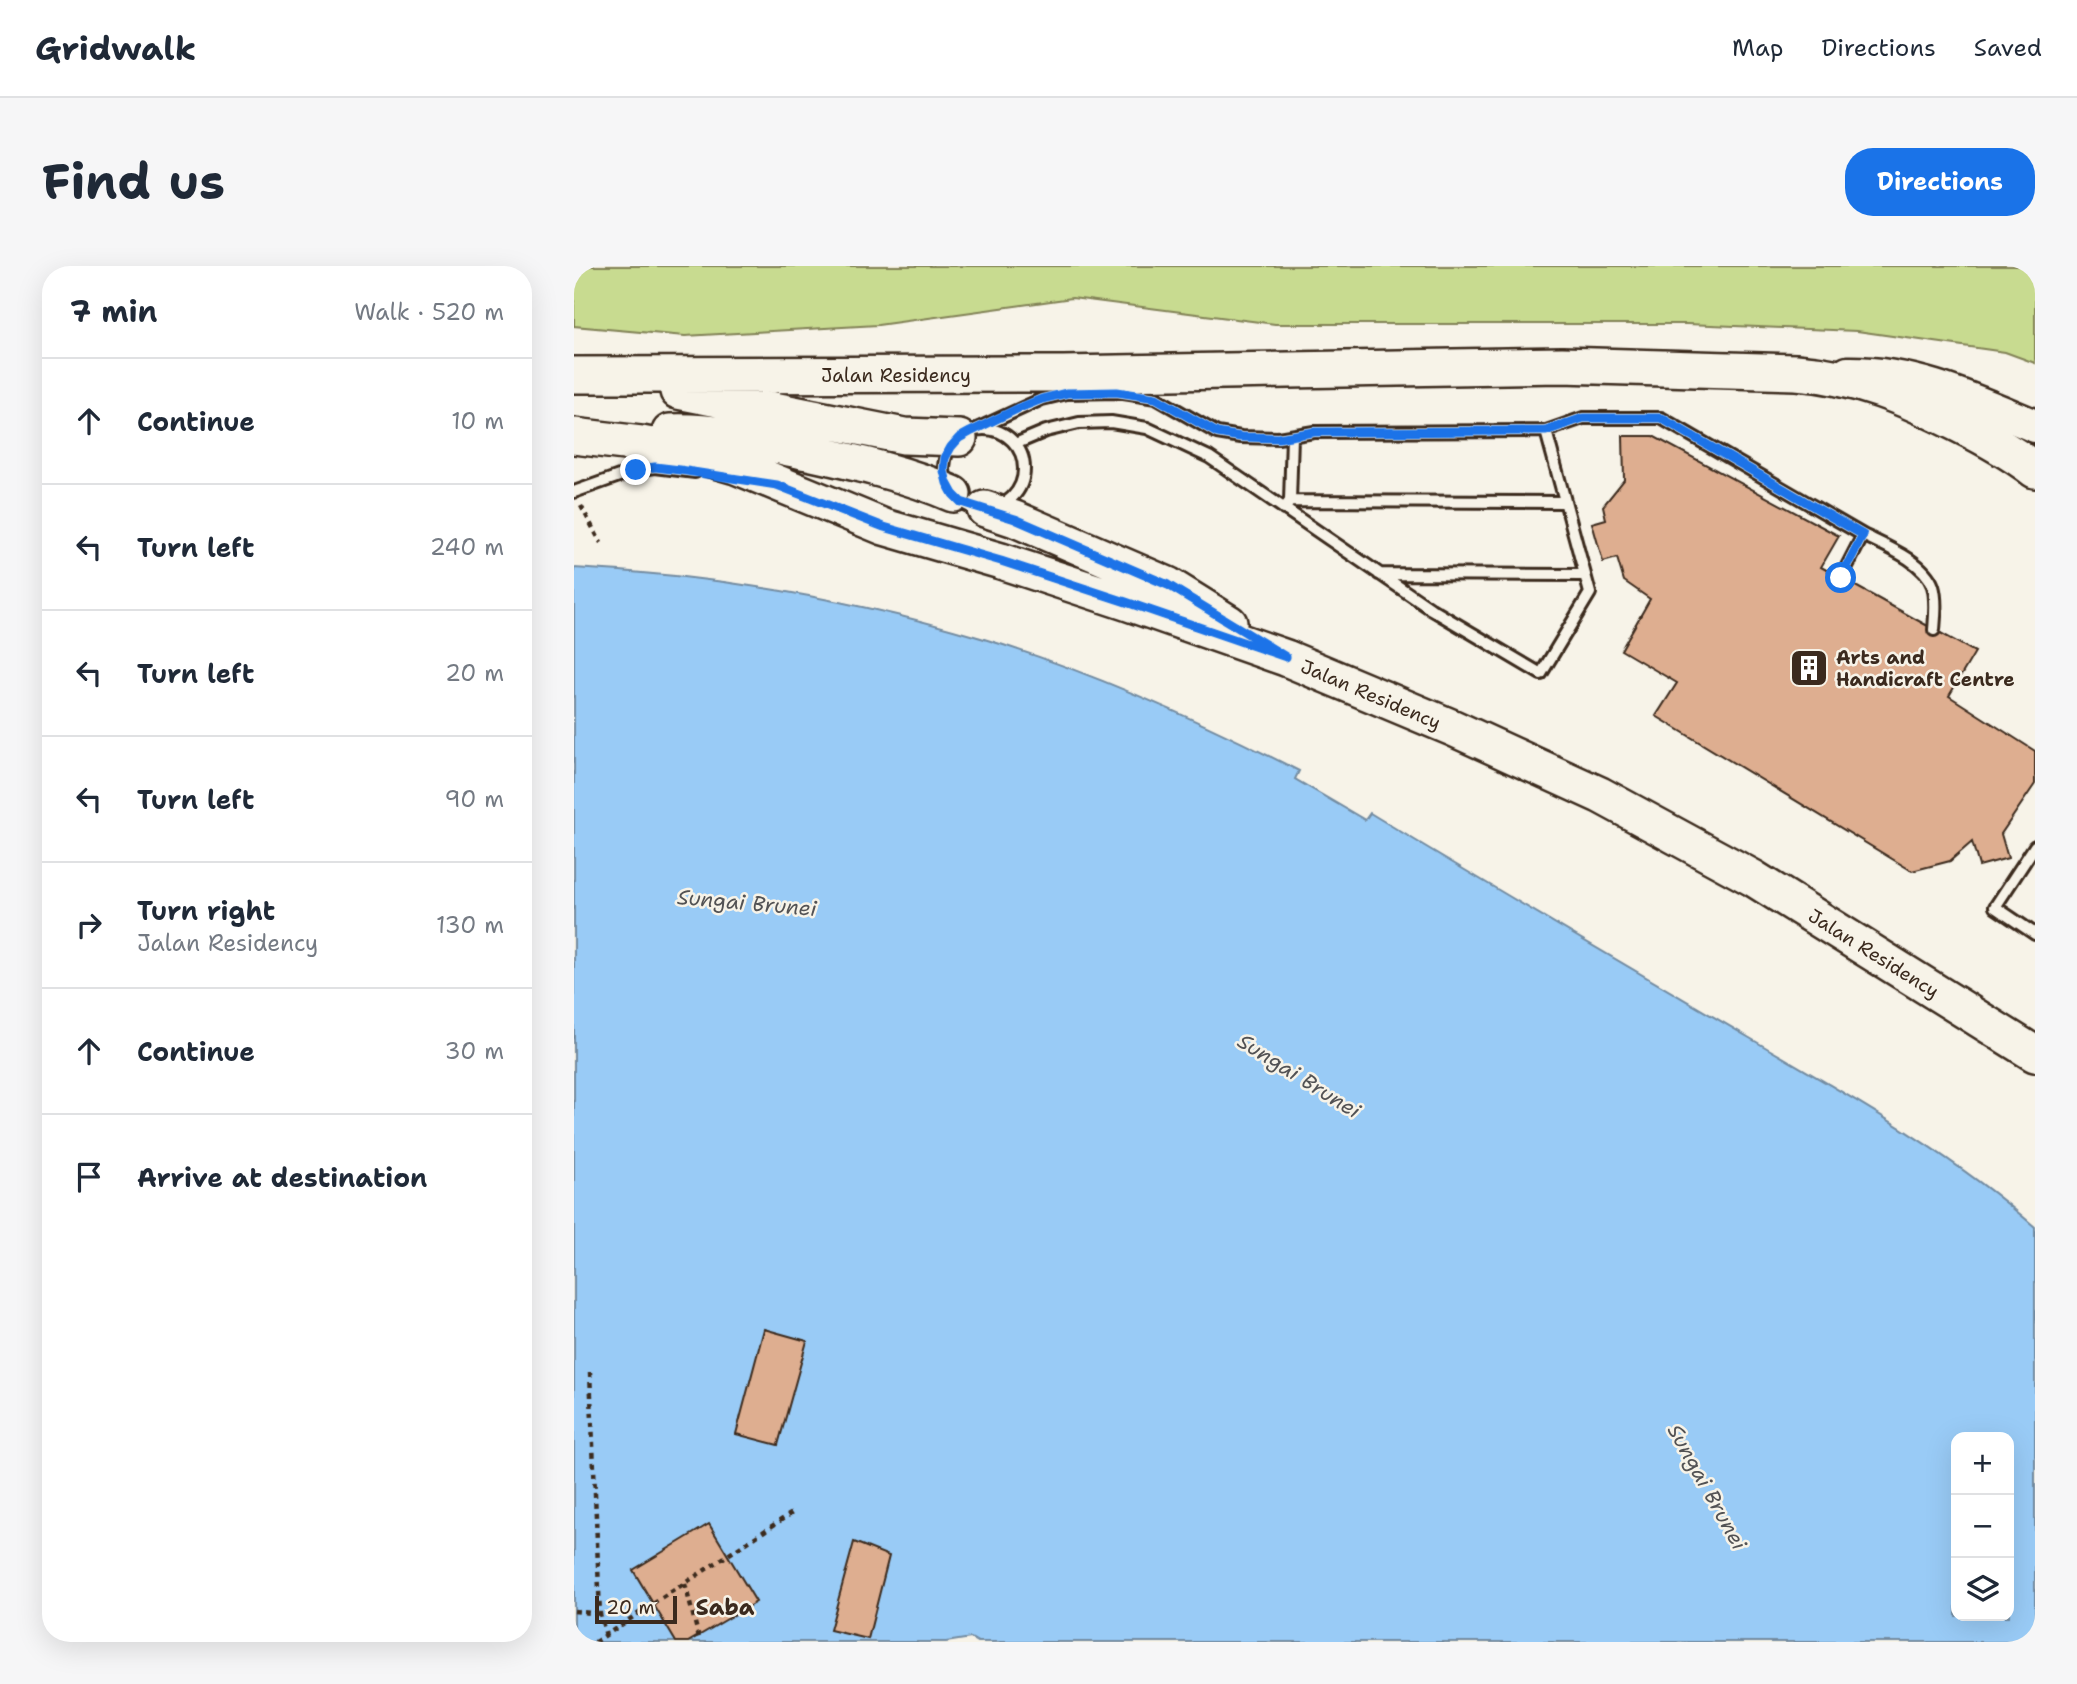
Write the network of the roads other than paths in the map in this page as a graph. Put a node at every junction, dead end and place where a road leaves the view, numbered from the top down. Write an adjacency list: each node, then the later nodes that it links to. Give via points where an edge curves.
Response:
1 (1818, 373): 2 (main road, Jalan Residency, via 1562,365 1050,374); 3 (main road, via 1894,376 1930,385); 9 (main road, Jalan Residency, via 1911,400 2011,451)
2 (581, 375): 5 (main road, via 904,436)
3 (2035, 426)
4 (1546, 431): 7 (lane, via 1314,432); 15 (lane); 18 (lane, via 1583,418 1661,418)
5 (965, 435): 7 (lane, via 1042,399 1067,393 1117,392 1156,398 1217,433); 8 (lane, via 995,430); 14 (lane, via 945,458 944,471)
6 (578, 436): 12 (main road, Jalan Residency, via 698,456 736,466); 14 (main road, via 692,431 758,441 927,482)
7 (1292, 436): 16 (lane)
8 (1015, 444): 16 (lane, via 1079,423 1147,428 1209,457); 17 (lane, via 1022,455 1023,480 1009,501)
9 (2035, 470)
10 (704, 473): 13 (lane, via 655,467)
11 (729, 477): 12 (lane)
12 (777, 485): 23 (main road, Jalan Residency, via 884,527 1001,561)
13 (574, 492)
14 (953, 494): 17 (lane, via 961,502)
15 (1565, 502): 16 (lane); 20 (lane)
16 (1287, 505): 19 (lane)
17 (985, 509): 23 (main road, via 1168,585)
18 (1863, 535): 21 (lane); 22 (lane, via 1915,563 1932,584)
19 (1378, 574): 20 (lane); 20 (lane, via 1541,674 1590,593)
20 (1585, 575)
21 (1841, 578)
22 (1934, 630)
23 (1286, 657): 26 (main road, Jalan Residency, via 1600,795 1753,878)
24 (2035, 846): 25 (lane, via 1994,907)
25 (2035, 934)
26 (2035, 1054)

